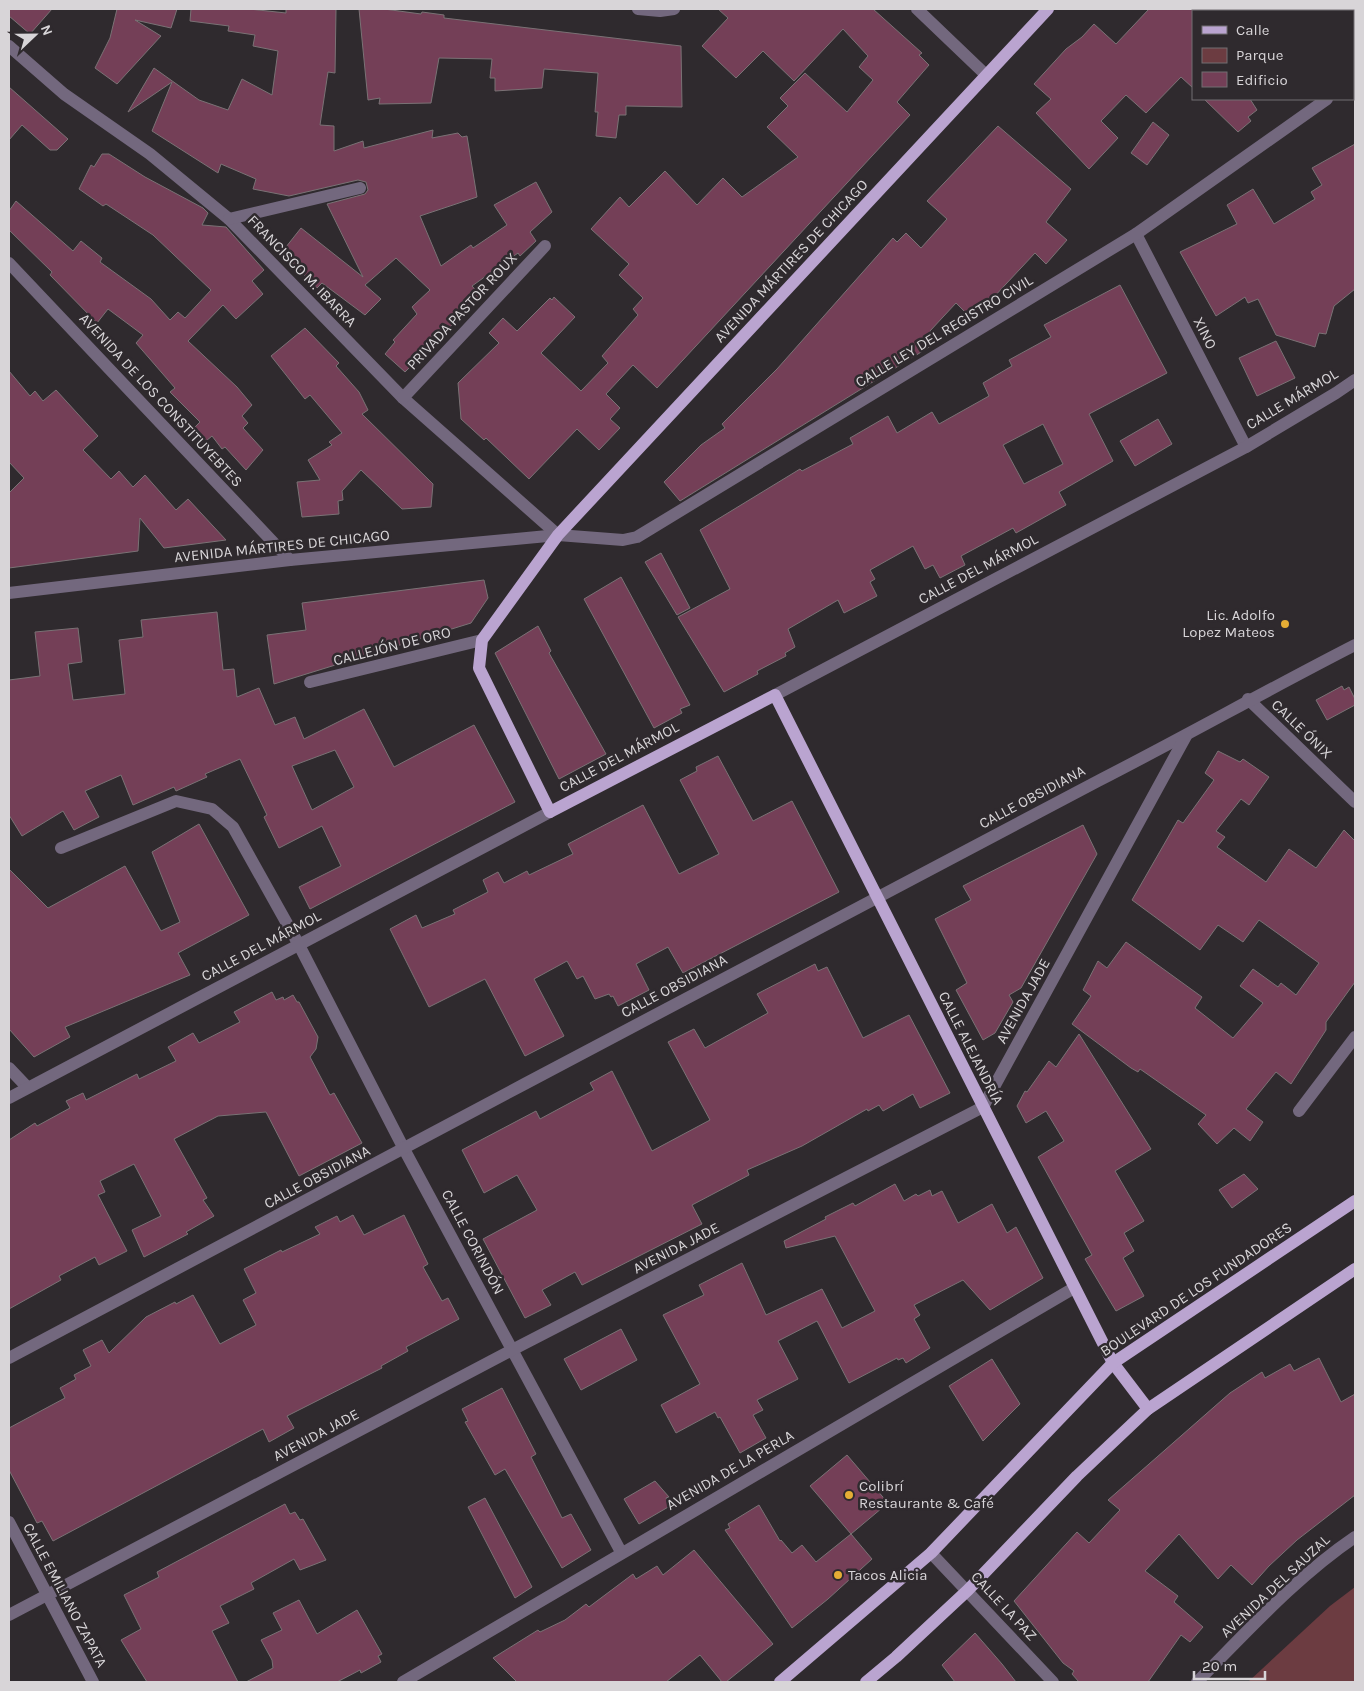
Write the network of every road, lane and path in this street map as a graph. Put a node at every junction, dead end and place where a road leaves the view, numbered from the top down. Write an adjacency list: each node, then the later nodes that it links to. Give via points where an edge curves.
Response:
1 (638, 9): 2 (street, via 660,12)
2 (674, 9)
3 (917, 9): 6 (street)
4 (1048, 9): 6 (main road, AVENIDA MÁRTIRES DE CHICAGO)
5 (9, 46): 9 (street, FRANCISCO M. IBARRA, via 64,94 150,154)
6 (986, 75): 16 (main road, AVENIDA MÁRTIRES DE CHICAGO)
7 (1326, 100): 10 (street, CALLE LEY DEL REGISTRO CIVIL)
8 (360, 188): 9 (street)
9 (229, 219): 14 (street, FRANCISCO M. IBARRA)
10 (1136, 234): 15 (street, XINO); 16 (street, CALLE LEY DEL REGISTRO CIVIL, via 637,536 623,540)
11 (545, 246): 14 (street, PRIVADA PASTOR ROUX)
12 (9, 263): 17 (street, AVENIDA DE LOS CONSTITUYEBTES)
13 (1355, 380): 15 (street, CALLE MÁRMOL)
14 (403, 398): 16 (street, FRANCISCO M. IBARRA)
15 (1246, 446): 22 (street, CALLE DEL MÁRMOL)
16 (558, 535): 17 (street, AVENIDA MÁRTIRES DE CHICAGO); 19 (main road, AVENIDA MÁRTIRES DE CHICAGO)
17 (290, 560): 18 (street, AVENIDA MÁRTIRES DE CHICAGO)
18 (9, 593)
19 (482, 640): 21 (street, CALLEJÓN DE ORO); 26 (main road, AVENIDA MÁRTIRES DE CHICAGO, via 479,668)
20 (1355, 645): 23 (street, CALLE OBSIDIANA)
21 (310, 682)
22 (775, 695): 26 (main road, CALLE DEL MÁRMOL); 28 (main road, CALLE ALEJANDRÍA)
23 (1248, 699): 24 (street, CALLE OBSIDIANA); 25 (street, CALLE ÓNIX)
24 (1186, 736): 28 (street, CALLE OBSIDIANA); 34 (street, AVENIDA JADE)
25 (1355, 802)
26 (550, 812): 29 (street, CALLE DEL MÁRMOL)
27 (60, 848): 29 (street, CALLE CORINDÓN, via 176,801 212,809 233,826)
28 (877, 897): 34 (main road, CALLE ALEJANDRÍA); 36 (street, CALLE OBSIDIANA)
29 (300, 945): 32 (street, CALLE DEL MÁRMOL); 36 (street, CALLE CORINDÓN)
30 (1355, 1037): 35 (street)
31 (9, 1068): 32 (street)
32 (27, 1087): 33 (street, CALLE DEL MÁRMOL)
33 (9, 1098)
34 (984, 1107): 39 (main road, CALLE ALEJANDRÍA); 40 (street, AVENIDA JADE)
35 (1299, 1111)
36 (404, 1149): 40 (street, CALLE CORINDÓN); 41 (street, CALLE OBSIDIANA)
37 (1355, 1201): 42 (main road, BOULEVARD DE LOS FUNDADORES)
38 (1355, 1269): 43 (main road)
39 (1074, 1288): 42 (main road, CALLE ALEJANDRÍA); 46 (street, AVENIDA DE LA PERLA)
40 (512, 1350): 46 (street, CALLE CORINDÓN); 49 (street, AVENIDA JADE)
41 (9, 1358)
42 (1112, 1363): 43 (main road, CALLE ALEJANDRÍA); 47 (main road, BOULEVARD DE LOS FUNDADORES)
43 (1148, 1409): 48 (main road, via 1077,1476)
44 (9, 1522): 49 (street, CALLE EMILIANO ZAPATA)
45 (1355, 1537): 56 (street, AVENIDA DEL SAUZAL, via 1289,1591)
46 (621, 1552): 52 (street, AVENIDA DE LA PERLA)
47 (931, 1553): 48 (street, CALLE LA PAZ); 53 (main road, BOULEVARD DE LOS FUNDADORES)
48 (968, 1590): 54 (main road); 55 (street, CALLE LA PAZ)
49 (47, 1595): 50 (street, AVENIDA JADE); 51 (street, CALLE EMILIANO ZAPATA)
50 (9, 1616)
51 (93, 1682)
52 (404, 1682)
53 (780, 1682)
54 (866, 1682)
55 (1053, 1682)
56 (1197, 1682)

